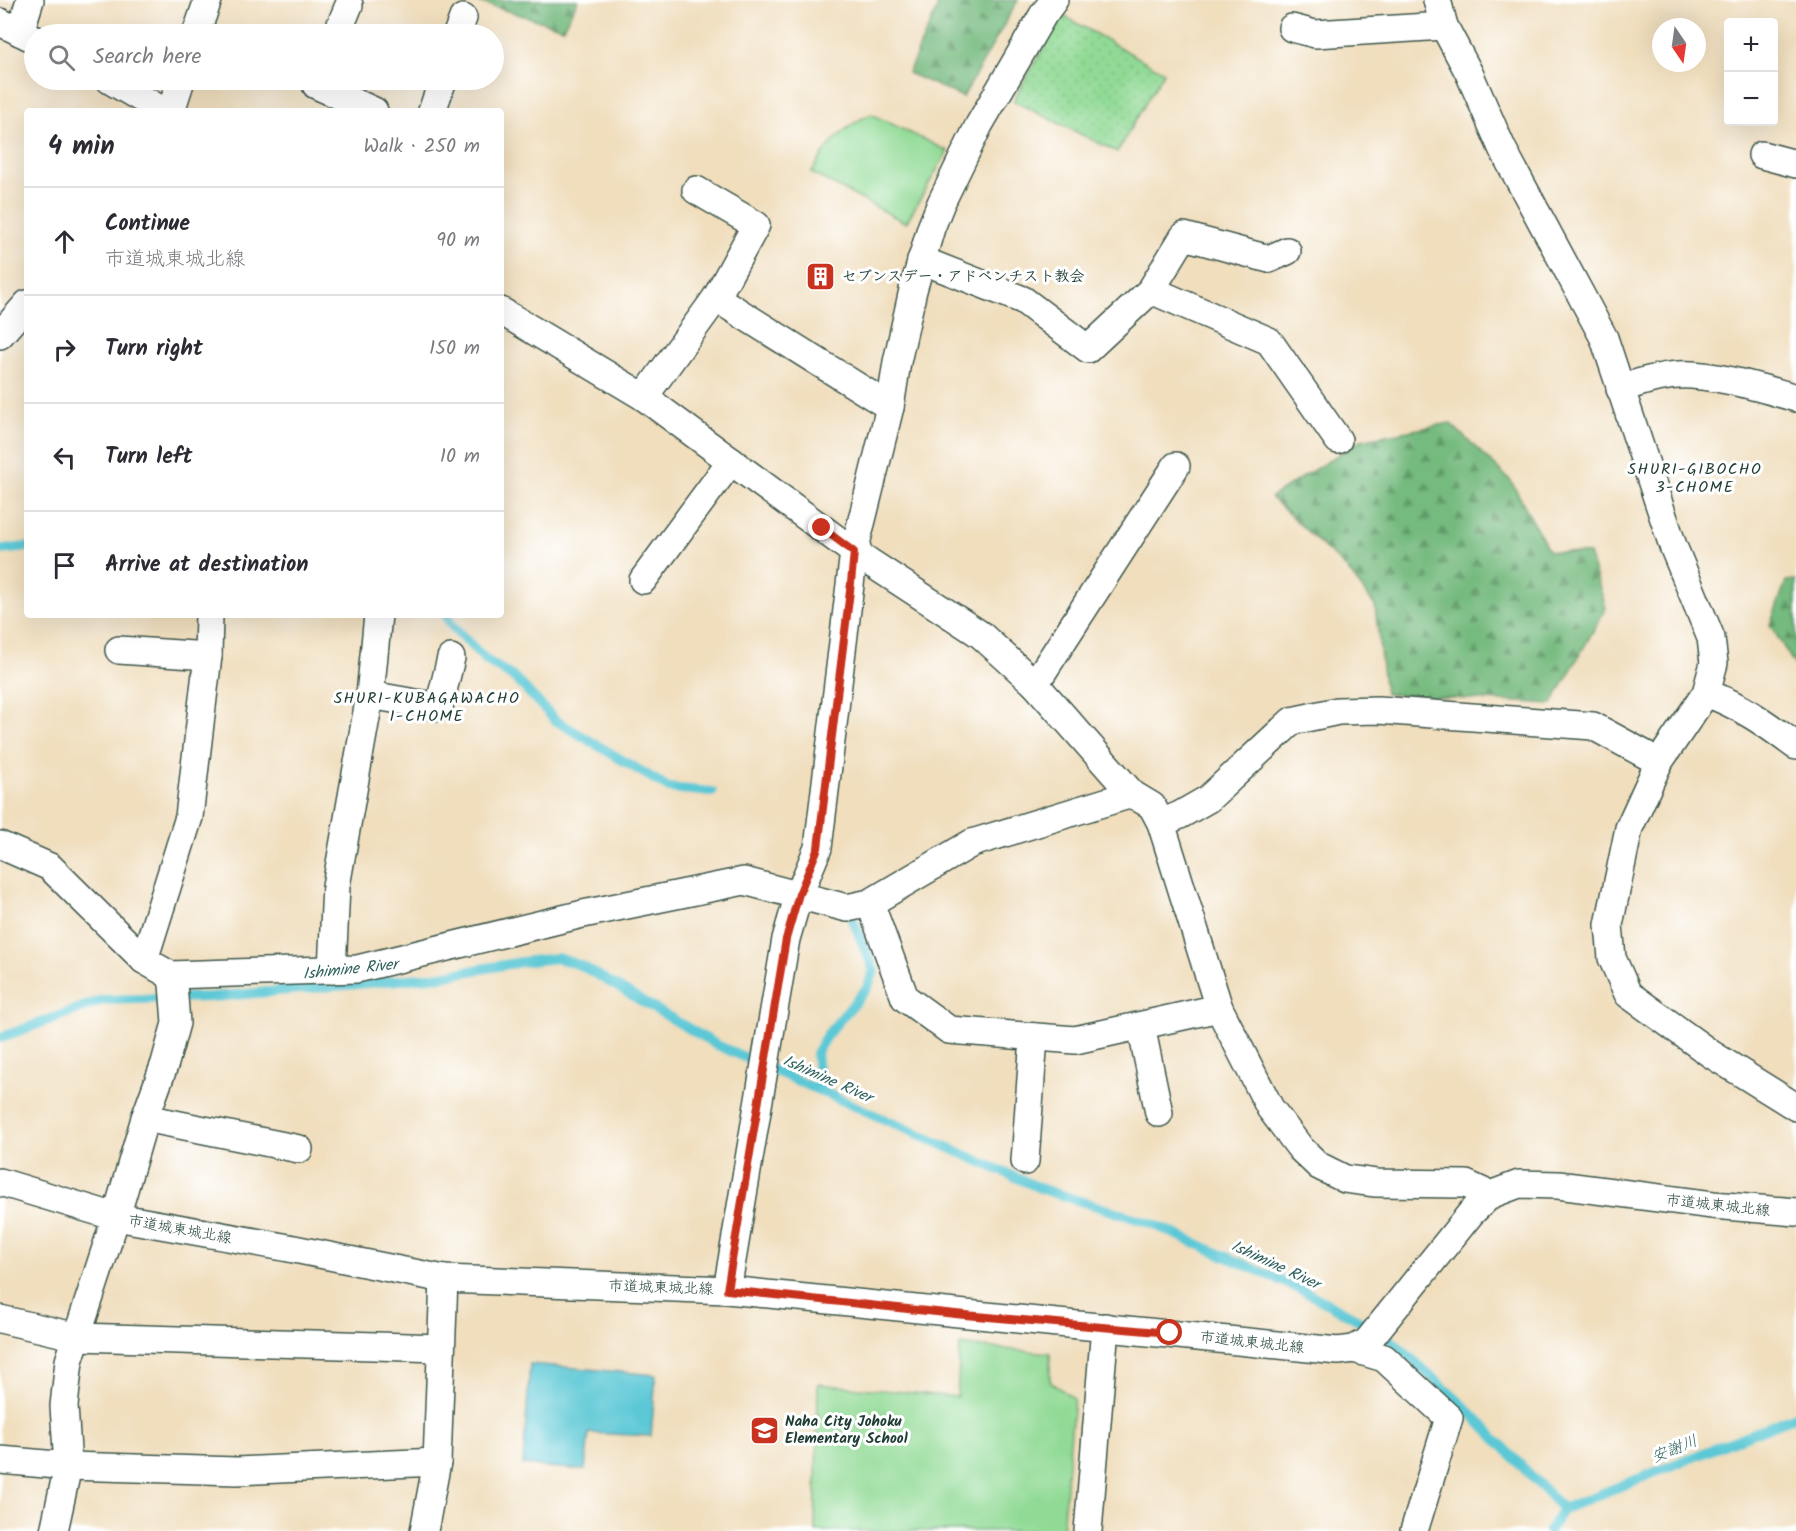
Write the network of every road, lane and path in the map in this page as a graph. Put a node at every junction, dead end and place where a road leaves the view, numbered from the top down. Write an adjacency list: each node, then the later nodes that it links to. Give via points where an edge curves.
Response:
1 (30, 0): 10 (street)
2 (208, 0): 6 (street)
3 (1054, 0): 23 (street, via 979,125 941,203)
4 (1437, 0): 8 (street)
5 (349, 5): 7 (street)
6 (200, 24)
7 (341, 24)
8 (1443, 26): 9 (street, via 1315,34); 29 (street, via 1502,148 1604,338)
9 (1292, 28)
10 (11, 29)
11 (127, 90): 15 (street)
12 (178, 90): 16 (street)
13 (327, 90): 17 (street)
14 (439, 90): 18 (street)
15 (159, 108)
16 (172, 108)
17 (367, 108)
18 (433, 108)
19 (1762, 155): 20 (street)
20 (1796, 164)
21 (696, 190): 25 (street, via 756,225)
22 (1287, 251): 24 (street, via 1269,259 1184,236)
23 (921, 260): 24 (street, via 1023,300 1088,349); 32 (street)
24 (1151, 290): 33 (street, via 1269,341)
25 (716, 298): 30 (street); 32 (street)
26 (24, 307): 28 (street)
27 (504, 313): 30 (street)
28 (0, 335)
29 (1620, 388): 31 (street, via 1645,380 1691,375 1743,383); 44 (street, via 1673,546 1711,638 1714,663)
30 (644, 397): 34 (street)
31 (1796, 398)
32 (890, 407): 36 (street)
33 (1338, 440)
34 (731, 461): 36 (street); 37 (street)
35 (1176, 466): 43 (street)
36 (854, 552): 43 (street, via 981,635); 51 (street, via 818,848)
37 (643, 580)
38 (209, 618): 41 (street)
39 (378, 618): 45 (street)
40 (119, 650): 41 (street)
41 (208, 656): 53 (street, via 189,817)
42 (451, 658): 45 (street, via 440,707)
43 (1035, 684): 48 (street)
44 (1706, 693): 46 (street, via 1761,720); 47 (street)
45 (370, 695): 54 (street, via 336,886)
46 (1796, 746)
47 (1659, 762): 49 (street, via 1593,726 1378,710 1338,711 1292,721 1208,799); 59 (street, via 1629,828 1609,925 1612,958 1628,994 1711,1054)
48 (1132, 794): 49 (street, via 1152,806); 52 (street, via 972,843)
49 (1161, 823): 56 (street)
50 (0, 845): 53 (street, via 50,867)
51 (799, 894): 52 (street, via 847,908); 54 (street, via 744,881 583,914 357,969); 69 (street, via 786,939)
52 (870, 903): 58 (street, via 905,998 949,1030)
53 (144, 960): 55 (street)
54 (333, 970): 55 (street)
55 (172, 979): 61 (street, via 176,1023)
56 (1218, 1008): 57 (street); 65 (street, via 1270,1108 1300,1149 1319,1166 1345,1179 1376,1184 1466,1184)
57 (1141, 1026): 58 (street, via 1075,1040); 60 (street)
58 (1034, 1036): 63 (street)
59 (1796, 1107)
60 (1159, 1113)
61 (145, 1118): 62 (street); 67 (street)
62 (299, 1149)
63 (1025, 1161)
64 (0, 1182): 67 (street, 市道城東城北線)
65 (1490, 1195): 66 (street, 市道城東城北線, via 1518,1184 1558,1185); 73 (street, 市道城東城北線)
66 (1796, 1212)
67 (116, 1217): 68 (street, 市道城東城北線); 72 (street)
68 (444, 1279): 69 (street, 市道城東城北線); 74 (street)
69 (727, 1290): 71 (street, 市道城東城北線)
70 (0, 1319): 72 (street)
71 (1105, 1328): 73 (street, 市道城東城北線, via 1338,1351); 80 (street)
72 (78, 1337): 74 (street); 77 (street, via 69,1361 64,1406)
73 (1360, 1345): 81 (street, via 1384,1358 1449,1418)
74 (441, 1348): 76 (street)
75 (0, 1460): 77 (street)
76 (437, 1462): 77 (street, via 237,1471); 79 (street)
77 (68, 1466): 78 (street)
78 (54, 1531)
79 (424, 1531)
80 (1088, 1531)
81 (1414, 1531)

